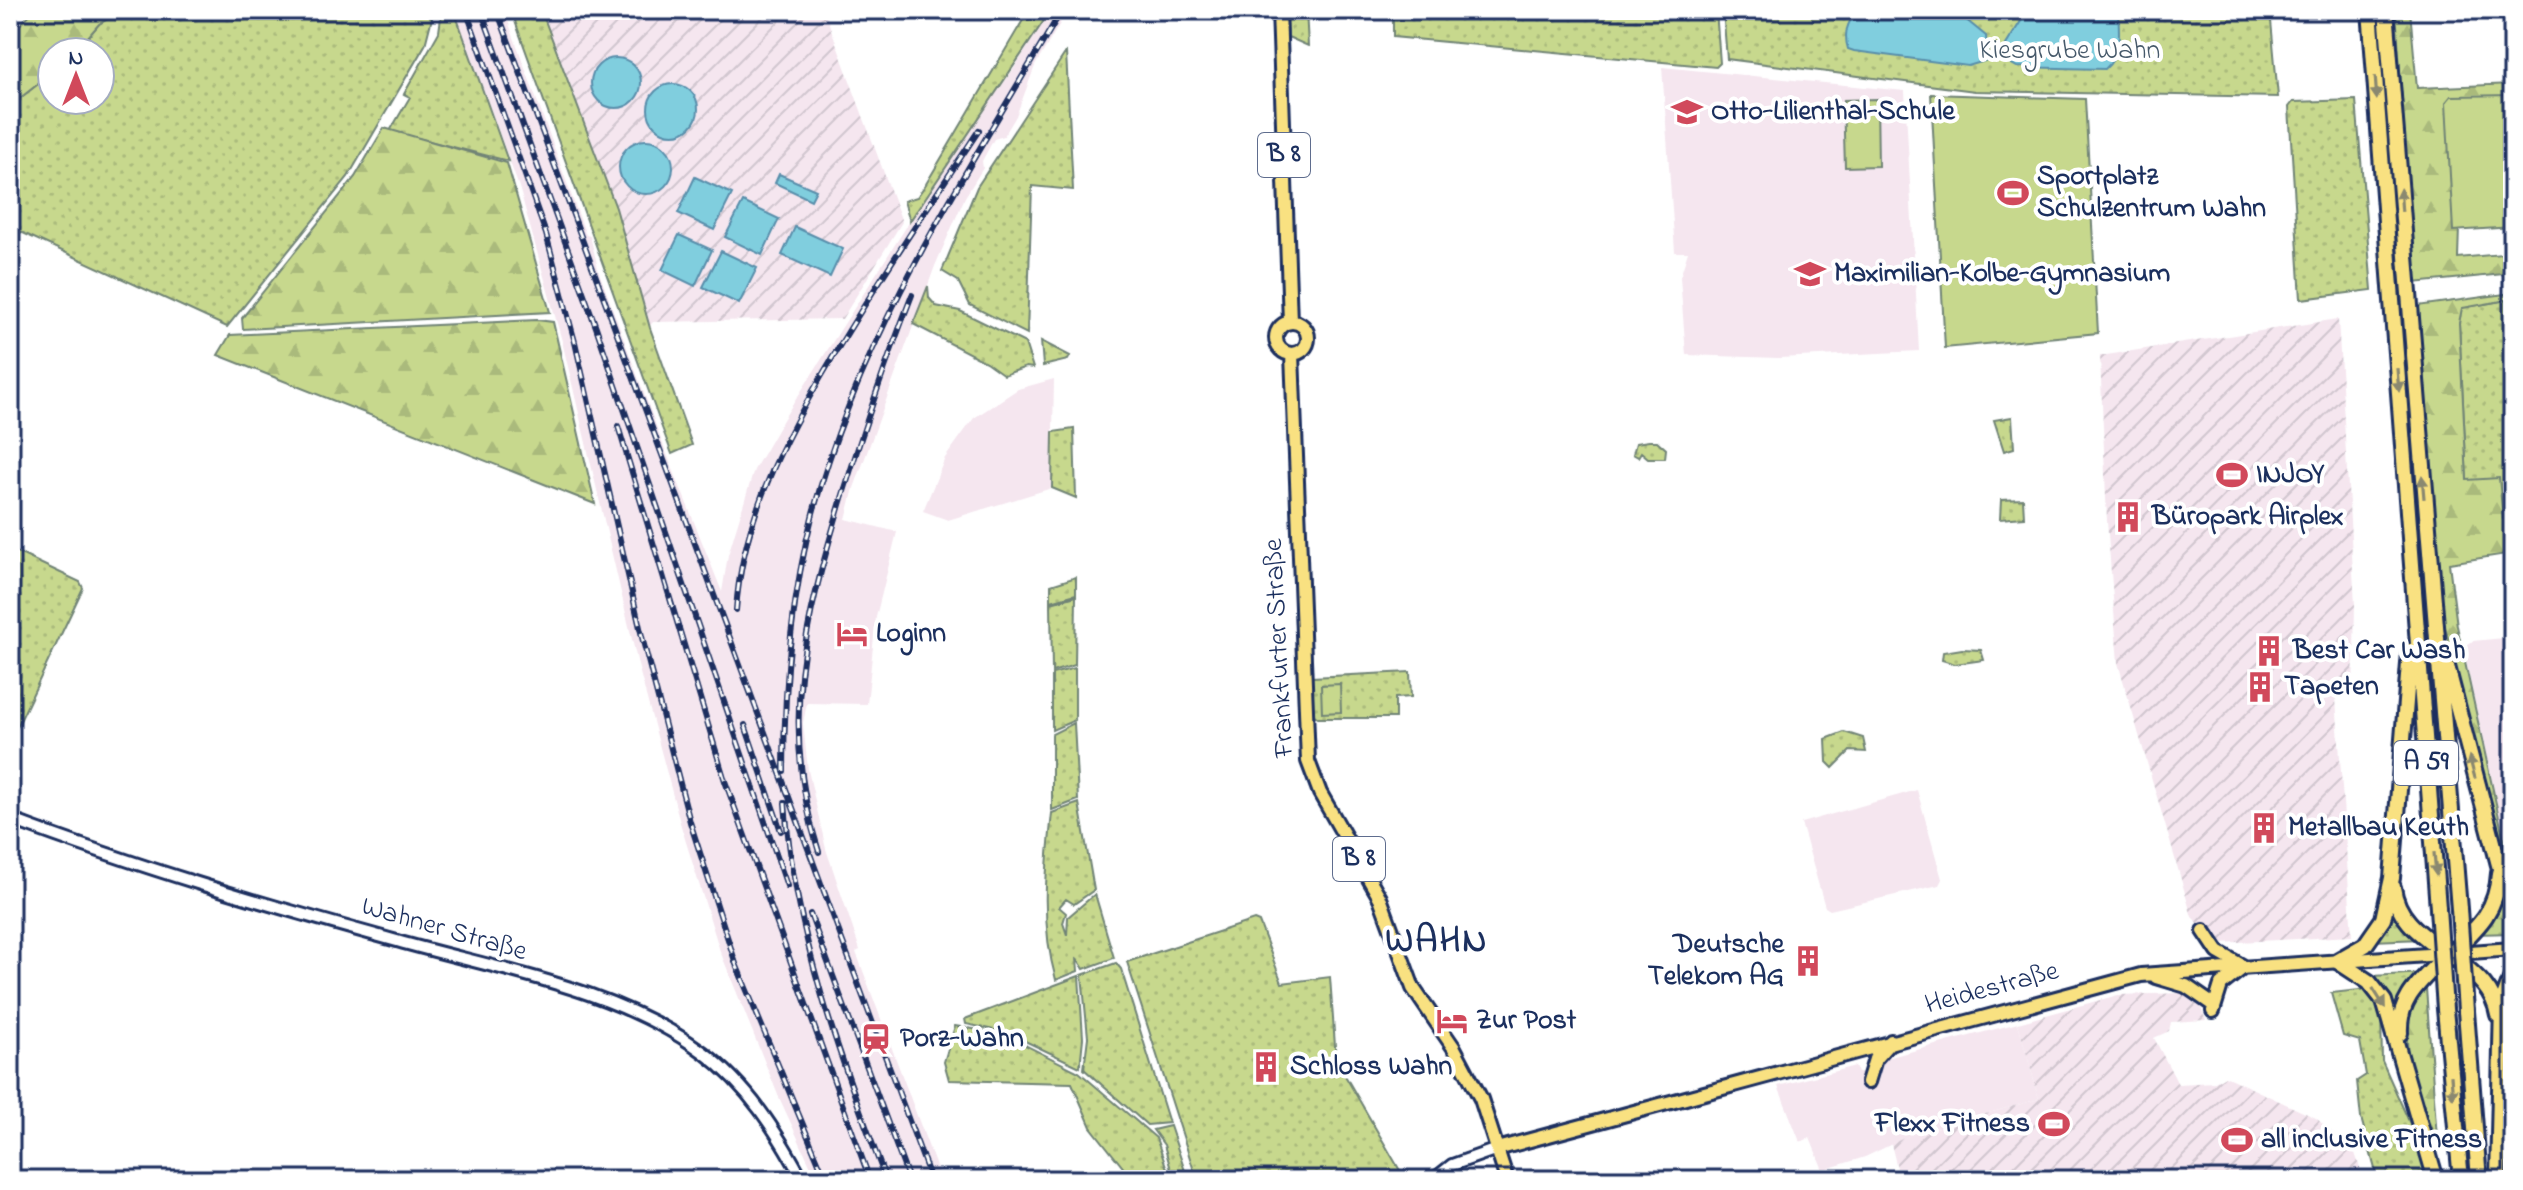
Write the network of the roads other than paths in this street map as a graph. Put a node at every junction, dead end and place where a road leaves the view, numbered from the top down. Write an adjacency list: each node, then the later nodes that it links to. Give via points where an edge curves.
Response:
1 (1279, 10): 4 (main road, B 8)
2 (2370, 10): 7 (highway, A 59, one-way to 7)
3 (2386, 10): 6 (highway, A 59, one-way to 3)
4 (1290, 322): 5 (main road, B 8, via 1278,330 1276,339); 5 (main road, B 8, via 1302,326 1308,337 1305,347)
5 (1292, 354): 23 (main road, Frankfurter Straße / B 8, via 1308,761 1320,793 1380,898 1413,988 1468,1072)
6 (2430, 565): 9 (highway, one-way to 6, via 2448,676); 29 (highway, A 59, bridge)
7 (2416, 619): 10 (highway); 28 (highway, A 59, one-way to 28, bridge)
8 (10, 819): 24 (street, Wahner Straße, via 191,883 571,990 652,1021 703,1052 748,1095)
9 (2499, 865): 11 (highway); 14 (highway, via 2498,895 2489,914)
10 (2392, 878): 14 (highway, via 2405,920); 15 (highway, via 2375,934)
11 (2513, 906)
12 (2204, 931): 16 (main road, via 2218,952)
13 (2513, 949): 14 (main road, Heidestraße)
14 (2448, 954): 15 (main road, Heidestraße); 19 (highway, via 2487,986); 21 (highway, via 2406,997 2399,1019)
15 (2337, 961): 16 (main road, Heidestraße); 21 (highway, one-way to 21, via 2369,982 2384,1001)
16 (2244, 967): 18 (main road, Heidestraße); 18 (main road, via 2221,985 2212,1008 2186,986)
17 (2513, 974): 19 (highway, via 2502,1003)
18 (2141, 975): 20 (main road, Heidestraße)
19 (2501, 1031): 30 (highway)
20 (1891, 1041): 22 (main road, via 1875,1059); 23 (main road, Heidestraße)
21 (2401, 1050): 27 (highway)
22 (1868, 1082)
23 (1497, 1149): 25 (street, via 1452,1165); 26 (main road, Frankfurter Straße / B 8)
24 (803, 1180)
25 (1433, 1180)
26 (1507, 1180)
27 (2436, 1180)
28 (2461, 1180)
29 (2479, 1180)
30 (2498, 1180)

